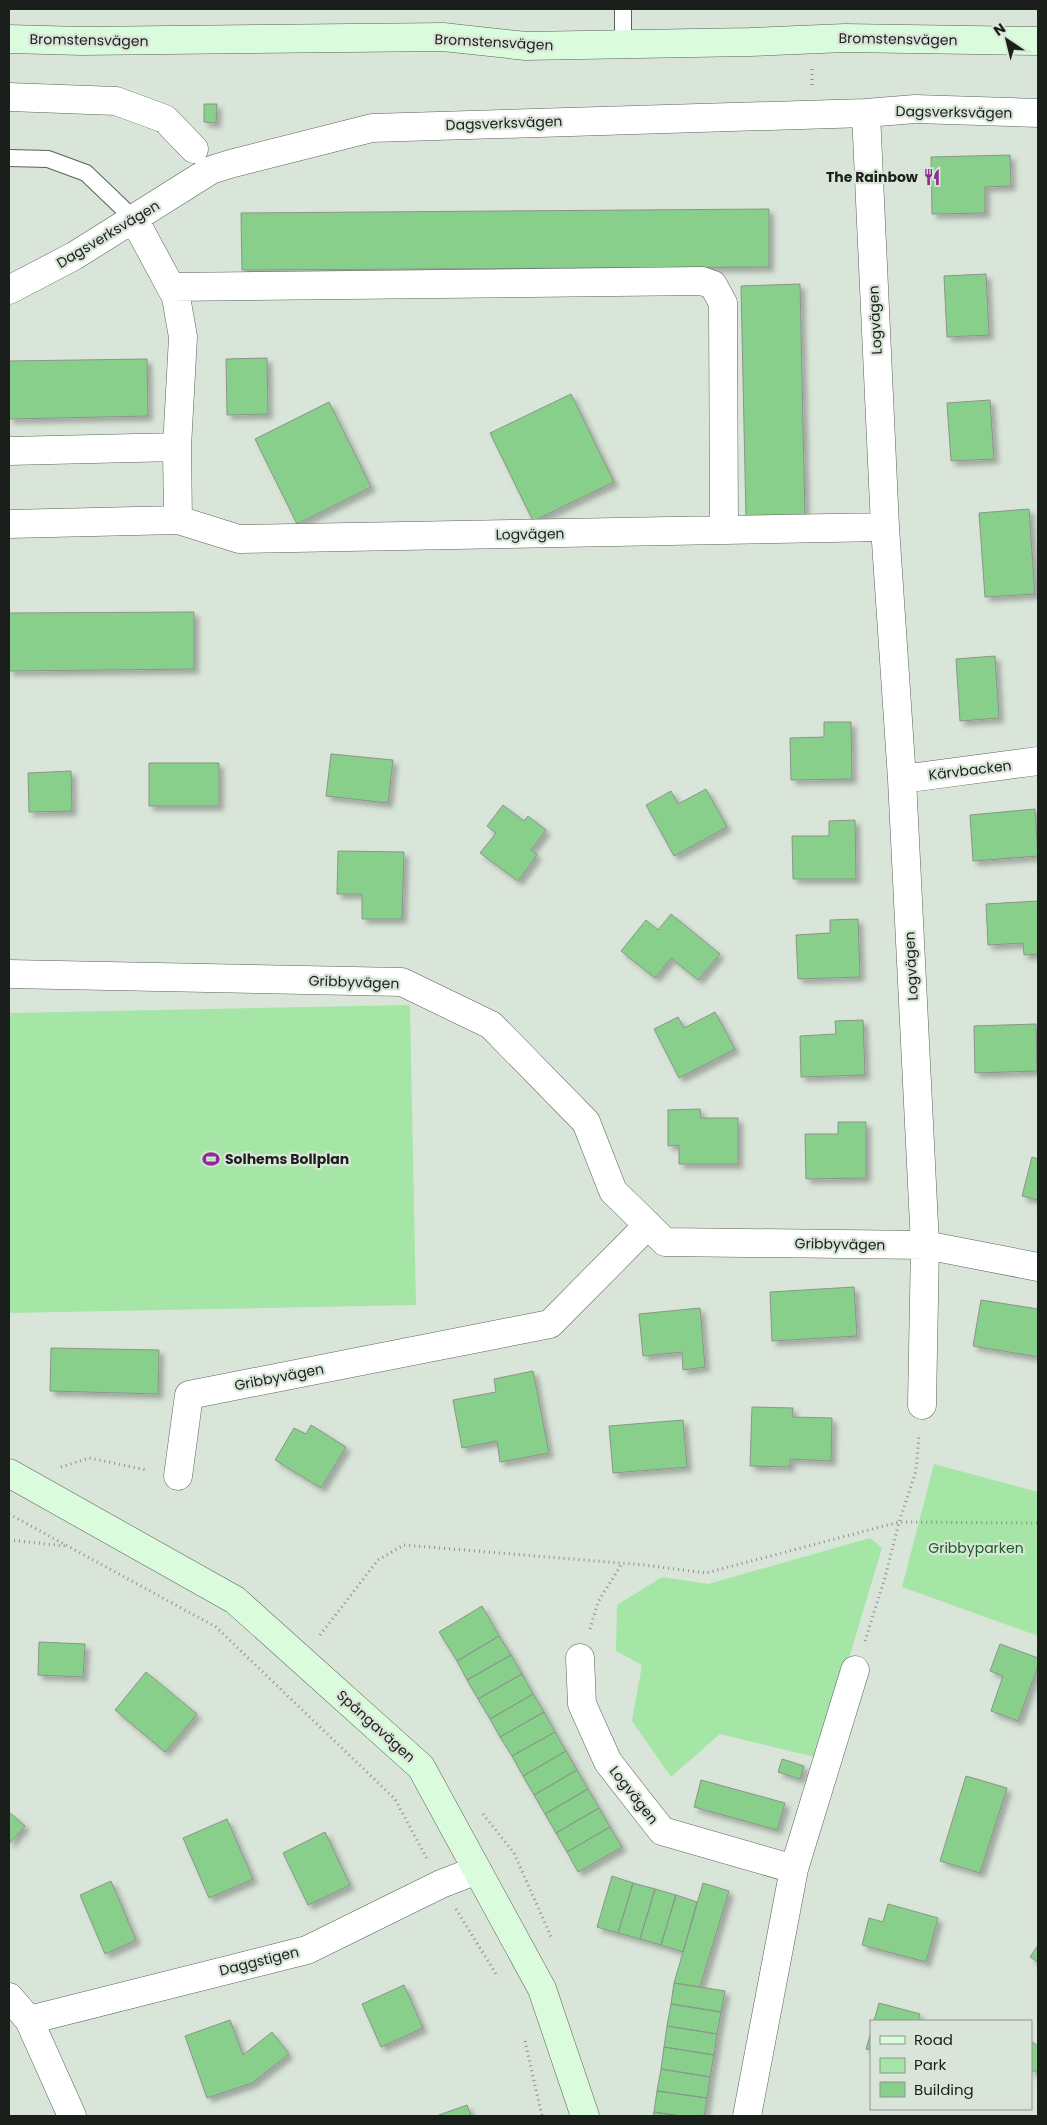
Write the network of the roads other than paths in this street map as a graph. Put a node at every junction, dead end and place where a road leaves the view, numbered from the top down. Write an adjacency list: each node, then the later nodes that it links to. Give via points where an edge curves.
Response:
1 (622, 9): 4 (lane)
2 (9, 39): 4 (street, Bromstensvägen, via 443,37 526,46)
3 (1038, 41): 4 (street, Bromstensvägen, via 845,38)
4 (623, 45)
5 (9, 97): 8 (street, via 116,101 165,119)
6 (866, 113): 7 (street, Dagsverksvägen, via 915,109); 10 (street, Dagsverksvägen, via 372,128 211,170); 17 (street, Logvägen)
7 (1038, 113)
8 (194, 149)
9 (9, 158): 10 (lane, via 48,159 86,173)
10 (134, 219): 11 (street); 12 (street, Dagsverksvägen, via 74,256)
11 (171, 287): 13 (street, via 176,297 183,337); 18 (street, via 702,281 713,285 723,303)
12 (9, 290)
13 (177, 447): 14 (street); 15 (street)
14 (9, 451)
15 (178, 520): 16 (street, Logvägen); 18 (street, Logvägen, via 239,539)
16 (9, 524)
17 (885, 527): 18 (street, Logvägen); 20 (street, Logvägen)
18 (724, 530)
19 (1038, 762): 20 (street, Kärvbacken)
20 (902, 778): 23 (street, Logvägen)
21 (9, 974): 22 (street, Gribbyvägen, via 402,982 491,1025 586,1122 613,1191)
22 (648, 1225): 23 (street, Gribbyvägen, via 664,1242); 27 (street, Gribbyvägen, via 550,1324 188,1395)
23 (925, 1245): 24 (street, Gribbyvägen); 25 (street, Logvägen)
24 (1038, 1266)
25 (922, 1405)
26 (9, 1473): 31 (street, Spångavägen, via 235,1600 421,1767)
27 (178, 1476)
28 (580, 1658): 30 (street, Logvägen, via 582,1704 608,1762 662,1831)
29 (855, 1670): 30 (street)
30 (794, 1869): 36 (street)
31 (477, 1870): 33 (street, Daggstigen, via 441,1884 307,1950); 35 (street, Spångavägen, via 542,1989)
32 (9, 1997): 33 (street)
33 (30, 2020): 34 (street)
34 (72, 2116)
35 (585, 2116)
36 (747, 2116)

